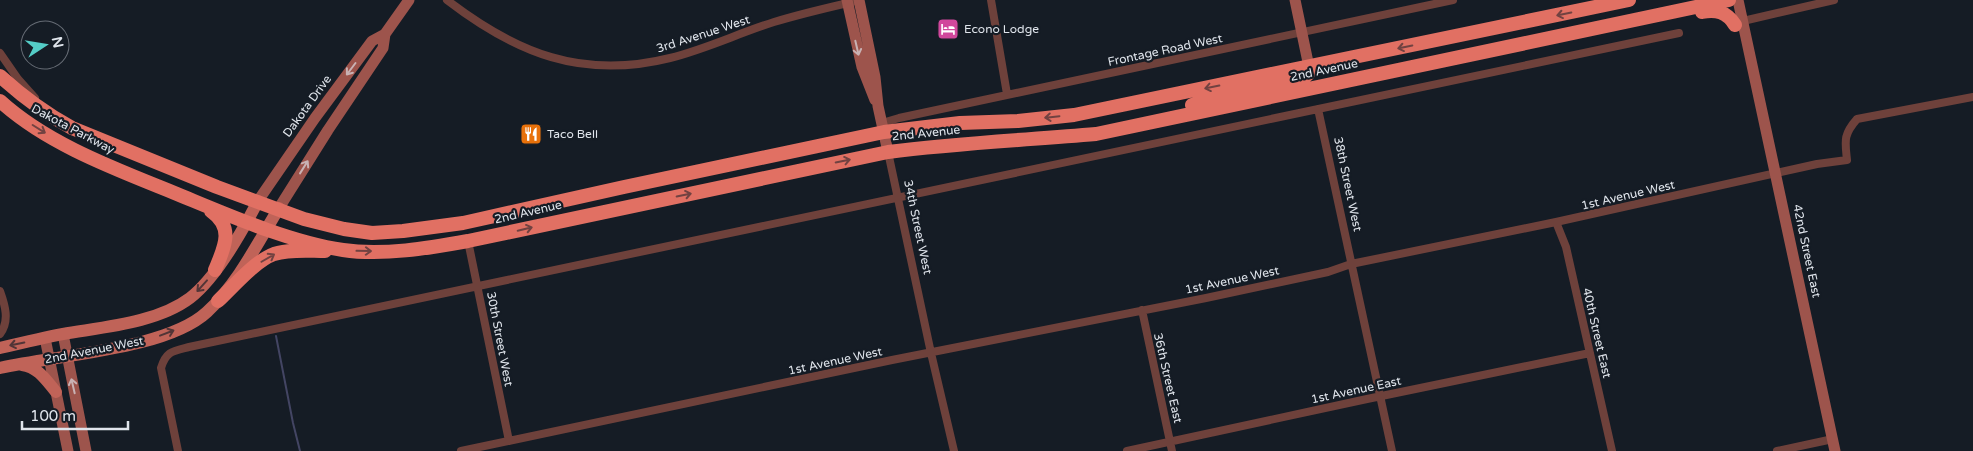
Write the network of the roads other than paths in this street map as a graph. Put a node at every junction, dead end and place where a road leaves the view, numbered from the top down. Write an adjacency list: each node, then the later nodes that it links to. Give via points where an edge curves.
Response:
1 (409, 0): 15 (main road, Dakota Drive)
2 (447, 0): 10 (street, 3rd Avenue West, via 490,31 528,50 571,61 618,65 672,58 774,22)
3 (991, 0): 19 (street)
4 (1295, 0): 13 (main road)
5 (1453, 0): 13 (street, Frontage Road West)
6 (1629, 0): 17 (highway, 2nd Avenue, one-way to 17)
7 (1729, 0): 11 (main road, 42nd Street East); 12 (highway, 2nd Avenue)
8 (1738, 0): 11 (main road, 42nd Street East)
9 (1834, 0): 11 (street)
10 (853, 1): 24 (main road, 34th Street West, via 877,84)
11 (1739, 23): 12 (highway, via 1724,13 1710,10 1624,28); 28 (main road, 42nd Street East, via 1751,57)
12 (1580, 31): 26 (highway, 2nd Avenue, via 1136,126)
13 (1302, 32): 17 (main road); 19 (street, Frontage Road West)
14 (1678, 33): 22 (street)
15 (385, 34): 32 (main road, Dakota Drive, one-way to 32, via 372,41); 33 (main road, Dakota Drive, one-way to 15, via 383,48)
16 (0, 53): 23 (street)
17 (1309, 67): 24 (highway, 2nd Avenue, one-way to 24, via 1074,115); 26 (highway, via 1308,74 1302,79)
18 (0, 76): 23 (highway, Dakota Parkway)
19 (1007, 94): 24 (street, Frontage Road West)
20 (1973, 97): 28 (street, 1st Avenue West, via 1857,120 1847,130 1844,140 1846,160)
21 (0, 100): 29 (highway, Dakota Parkway, one-way to 29, via 12,112 42,131 87,156)
22 (1318, 110): 30 (street); 39 (street, 38th Street West)
23 (52, 117): 25 (highway, Dakota Parkway)
24 (883, 128): 27 (main road, 34th Street West); 33 (highway, 2nd Avenue, via 463,223 403,232 372,233 344,229)
25 (92, 137): 32 (highway, 2nd Avenue)
26 (1060, 137): 27 (highway, 2nd Avenue)
27 (888, 152): 30 (street, 34th Street West); 37 (highway, 2nd Avenue, one-way to 27)
28 (1776, 174): 35 (street, 1st Avenue West); 57 (main road, 42nd Street East)
29 (136, 177): 31 (highway, 2nd Avenue)
30 (898, 198): 41 (street); 49 (street, 34th Street West)
31 (191, 200): 34 (highway, 2nd Avenue); 40 (highway, via 222,219 225,228 223,250)
32 (258, 201): 33 (highway, 2nd Avenue); 34 (main road, 2nd Avenue West)
33 (278, 208): 36 (main road, 2nd Avenue West)
34 (247, 222): 36 (highway, 2nd Avenue); 40 (main road, 2nd Avenue West)
35 (1556, 222): 39 (street, 1st Avenue West); 50 (street, 40th Street East, via 1566,247)
36 (266, 229): 38 (highway, 2nd Avenue); 43 (main road, 2nd Avenue West)
37 (468, 241): 38 (highway, 2nd Avenue, one-way to 37, via 400,252); 41 (street, 30th Street West)
38 (344, 250): 43 (highway, one-way to 38, via 273,255 292,251)
39 (1351, 264): 44 (street, 1st Avenue West, via 1328,272); 56 (street, 38th Street West)
40 (215, 270): 46 (main road, 2nd Avenue West, one-way to 46, via 192,297 166,310 116,326)
41 (478, 287): 58 (street, 30th Street West); 62 (street, via 171,352 164,358 161,368)
42 (0, 291): 45 (street, via 6,315 6,327)
43 (218, 301): 51 (main road, 2nd Avenue West, one-way to 43, via 119,347 166,334 194,321)
44 (1142, 310): 49 (street, 1st Avenue West); 59 (street, 36th Street East)
45 (0, 334)
46 (62, 334): 47 (main road, 2nd Avenue West); 51 (main road)
47 (45, 338): 48 (main road, 2nd Avenue West, one-way to 48); 52 (main road)
48 (0, 348)
49 (931, 353): 58 (street, 1st Avenue West); 64 (street, 34th Street West)
50 (1590, 353): 56 (street, 1st Avenue East); 68 (street, 40th Street East)
51 (66, 356): 52 (main road, 2nd Avenue West); 61 (main road, one-way to 51)
52 (48, 359): 53 (main road, 2nd Avenue West); 55 (main road)
53 (14, 365): 54 (main road, 2nd Avenue West); 55 (main road, via 30,366 42,374)
54 (0, 368)
55 (56, 392): 60 (main road)
56 (1379, 396): 59 (street, 1st Avenue East); 67 (street, 38th Street West)
57 (1833, 439): 69 (street); 70 (main road, 42nd Street East)
58 (509, 441): 63 (street, 1st Avenue West)
59 (1170, 442): 65 (street, 1st Avenue East); 66 (street, 36th Street East)
60 (68, 451)
61 (86, 451)
62 (178, 451)
63 (461, 451)
64 (954, 451)
65 (1127, 451)
66 (1172, 451)
67 (1392, 451)
68 (1612, 451)
69 (1776, 451)
70 (1836, 451)

